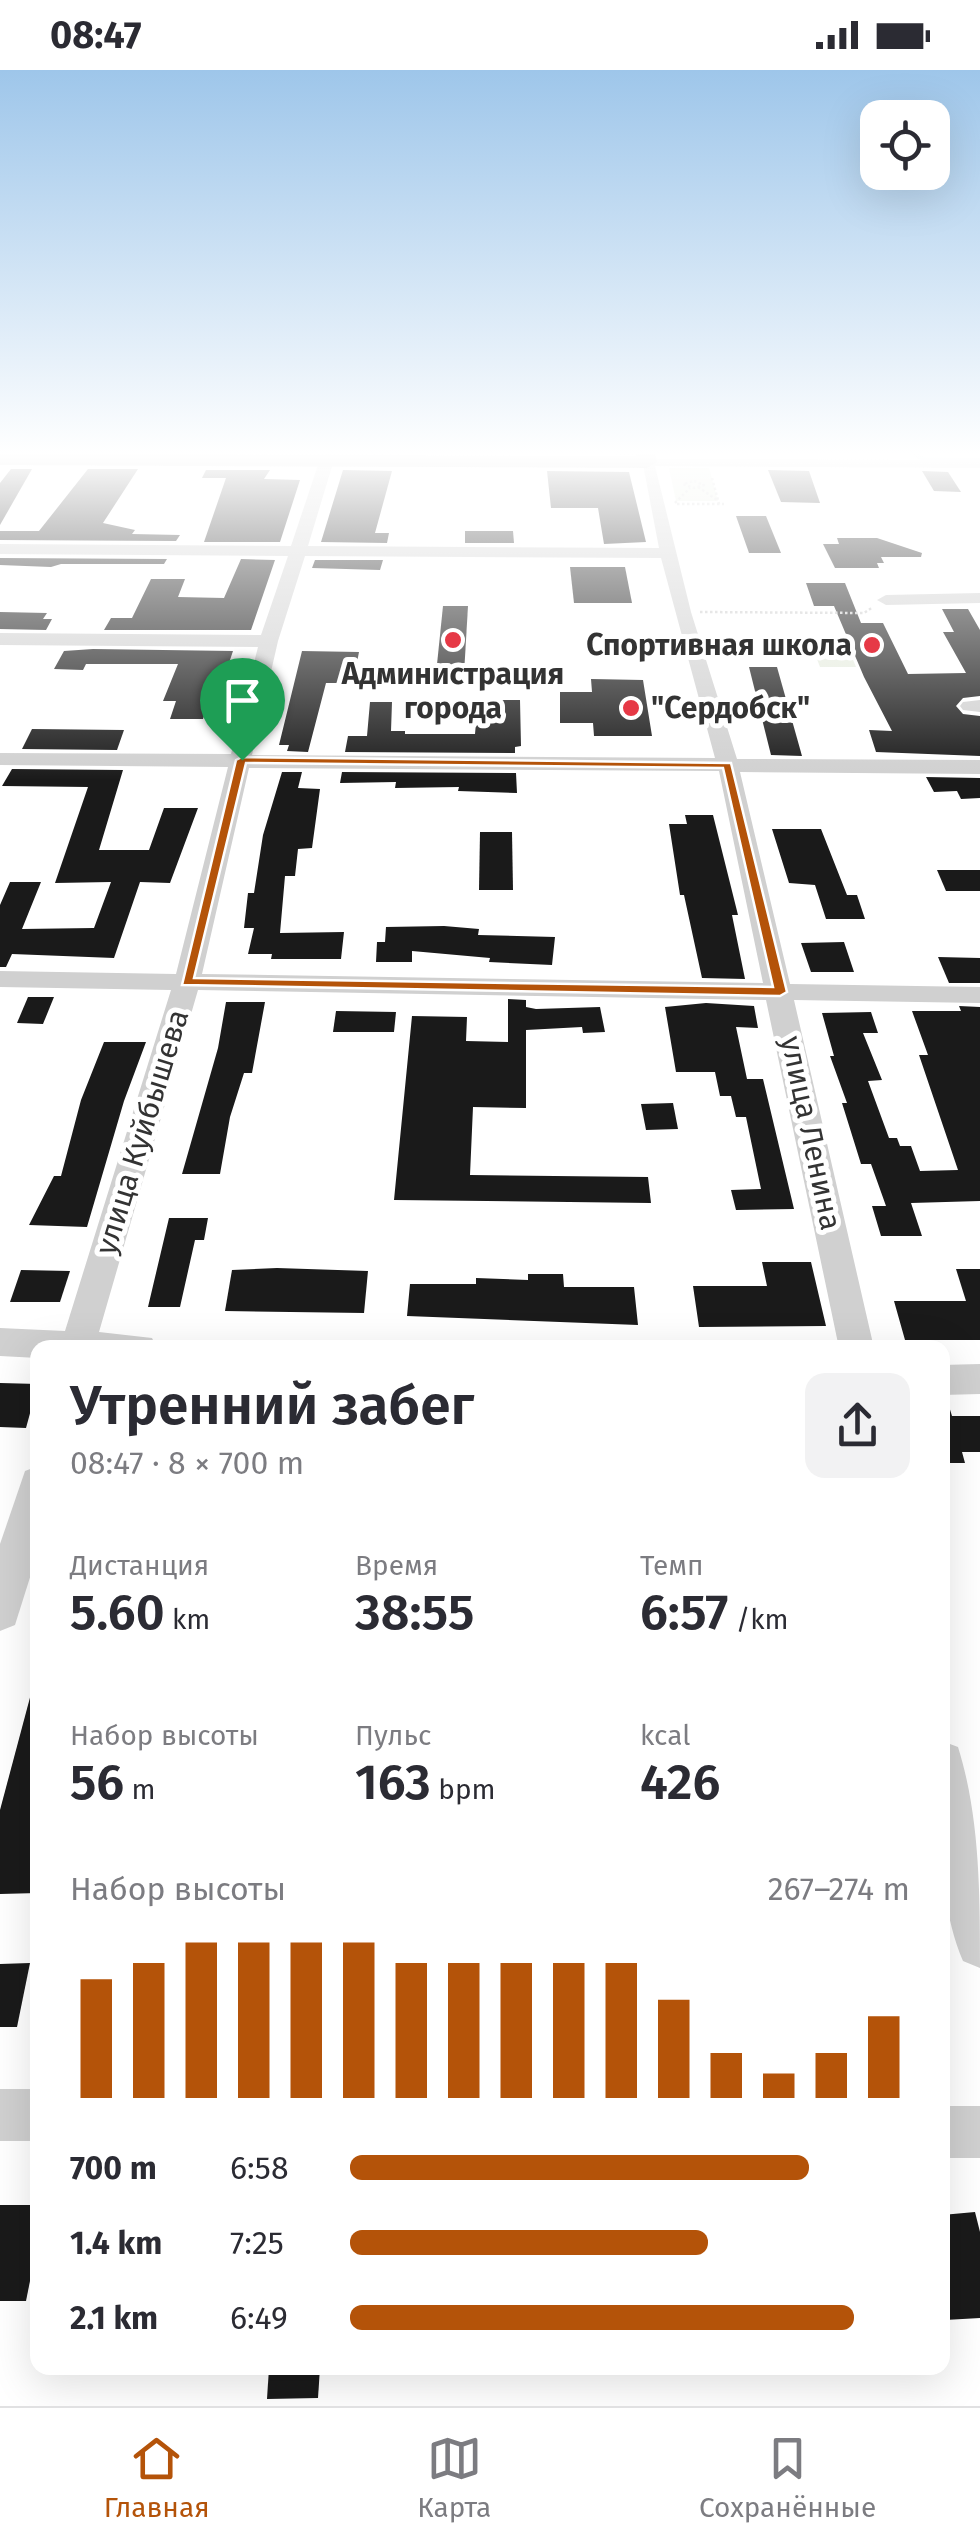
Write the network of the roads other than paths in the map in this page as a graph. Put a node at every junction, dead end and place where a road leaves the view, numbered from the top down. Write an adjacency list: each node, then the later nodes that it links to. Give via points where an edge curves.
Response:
1 (297, 562): 6 (street, улица Куйбышева)
2 (671, 562): 9 (street, улица Ленина)
3 (980, 598): 4 (street)
4 (886, 600)
5 (0, 639): 6 (street)
6 (269, 641): 8 (street, улица Куйбышева)
7 (0, 759): 8 (street)
8 (242, 760): 9 (street); 12 (street, улица Куйбышева)
9 (728, 765): 10 (street); 13 (street, улица Ленина)
10 (980, 767)
11 (0, 979): 12 (street)
12 (186, 982): 13 (street); 15 (street, улица Куйбышева)
13 (780, 992): 14 (street); 16 (street, улица Ленина)
14 (980, 995)
15 (80, 1340)
16 (854, 1340)
17 (0, 1342): 18 (street)
18 (30, 1344)
19 (950, 1380): 20 (street)
20 (980, 1380)
21 (30, 1510): 22 (street)
22 (0, 1611)
23 (950, 1800): 24 (street)
24 (980, 1944)
25 (0, 2115): 26 (street)
26 (30, 2115)
27 (950, 2132): 28 (street)
28 (980, 2132)

